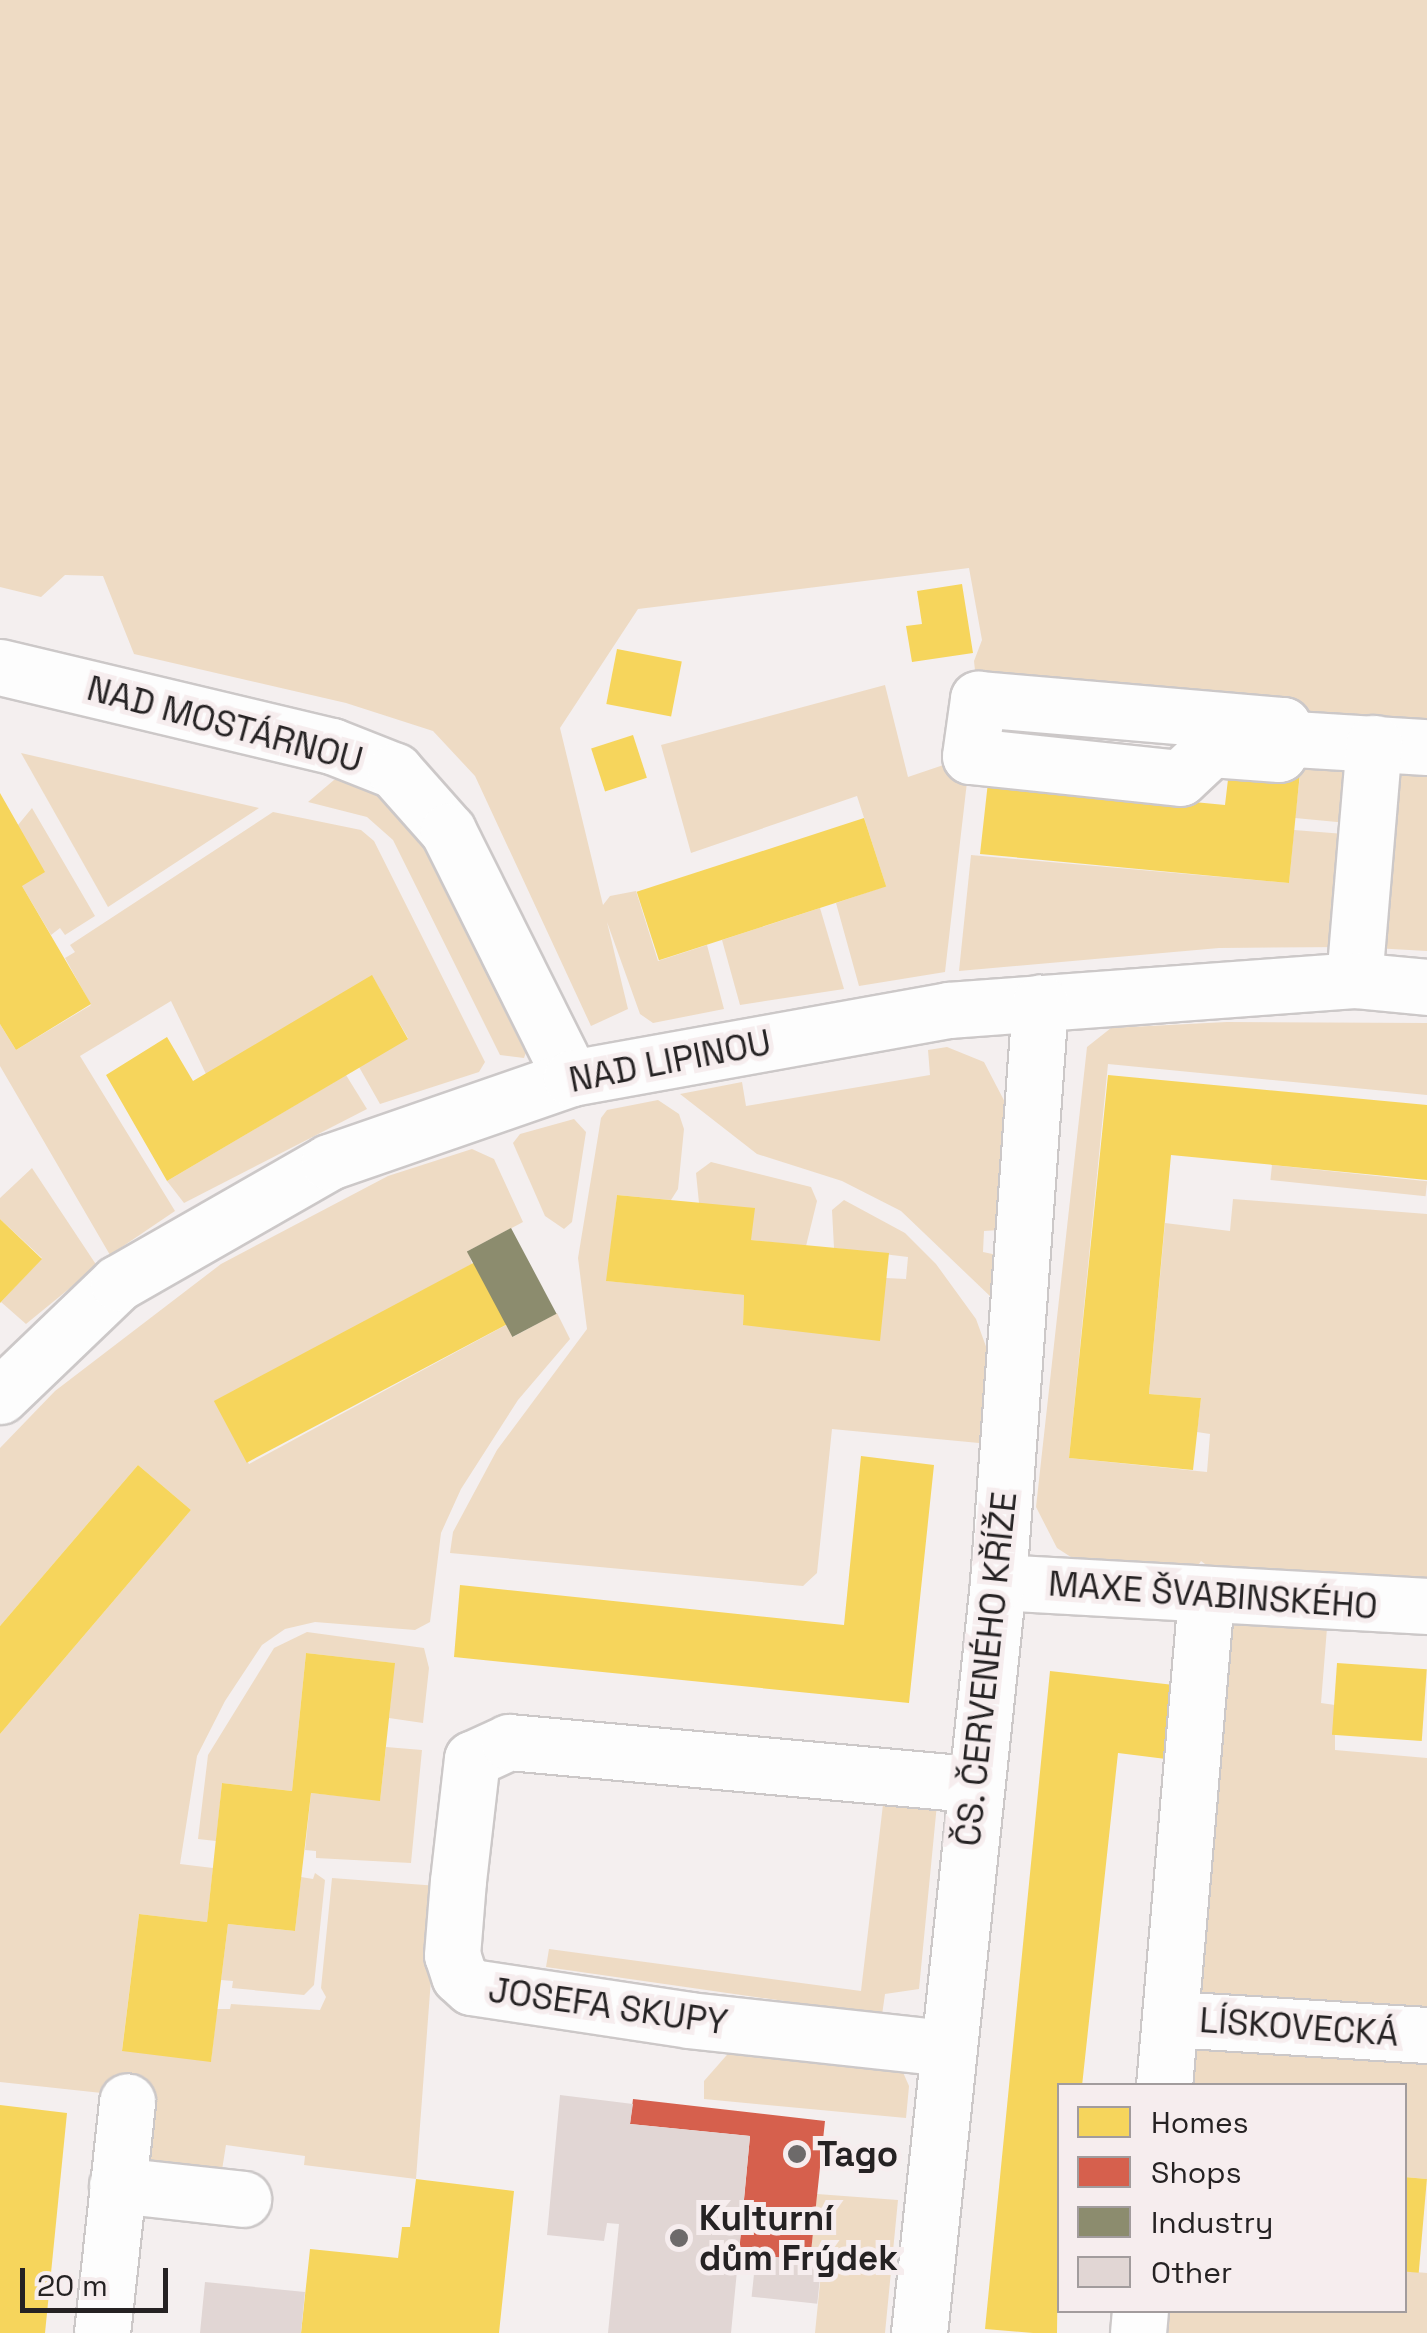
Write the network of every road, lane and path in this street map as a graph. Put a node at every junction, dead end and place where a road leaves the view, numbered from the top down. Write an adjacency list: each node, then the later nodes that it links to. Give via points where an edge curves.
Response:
1 (0, 666): 8 (street, NAD MOSTÁRNOU, via 332,746 395,771 448,830)
2 (978, 722): 3 (street)
3 (1281, 738): 3 (street, via 1279,754 1211,749 1180,778 970,756 978,699 1283,725); 4 (street)
4 (1401, 745): 5 (street)
5 (1354, 980): 6 (street, NAD LIPINOU); 7 (street, NAD LIPINOU)
6 (1427, 987)
7 (1040, 1003): 8 (street, NAD LIPINOU, via 948,1010); 10 (street, ČS. ČERVENÉHO KŘÍŽE)
8 (571, 1078): 9 (street, NAD LIPINOU, via 328,1162 118,1283)
9 (0, 1396)
10 (998, 1582): 11 (street, MAXE ŠVABINSKÉHO); 13 (street, ČS. ČERVENÉHO KŘÍŽE)
11 (1206, 1595): 12 (street, MAXE ŠVABINSKÉHO); 14 (street)
12 (1427, 1606)
13 (974, 1784): 16 (street, ČS. ČERVENÉHO KŘÍŽE); 16 (street, JOSEFA SKUPY, via 509,1742 472,1759 462,1846 452,1955 471,1987)
14 (1172, 2019): 15 (street, LÍSKOVECKÁ); 17 (street)
15 (1427, 2036)
16 (946, 2048): 22 (street, ČS. ČERVENÉHO KŘÍŽE)
17 (1164, 2083)
18 (127, 2102): 19 (street)
19 (117, 2184): 20 (street); 21 (street)
20 (243, 2199)
21 (102, 2333)
22 (919, 2333)

